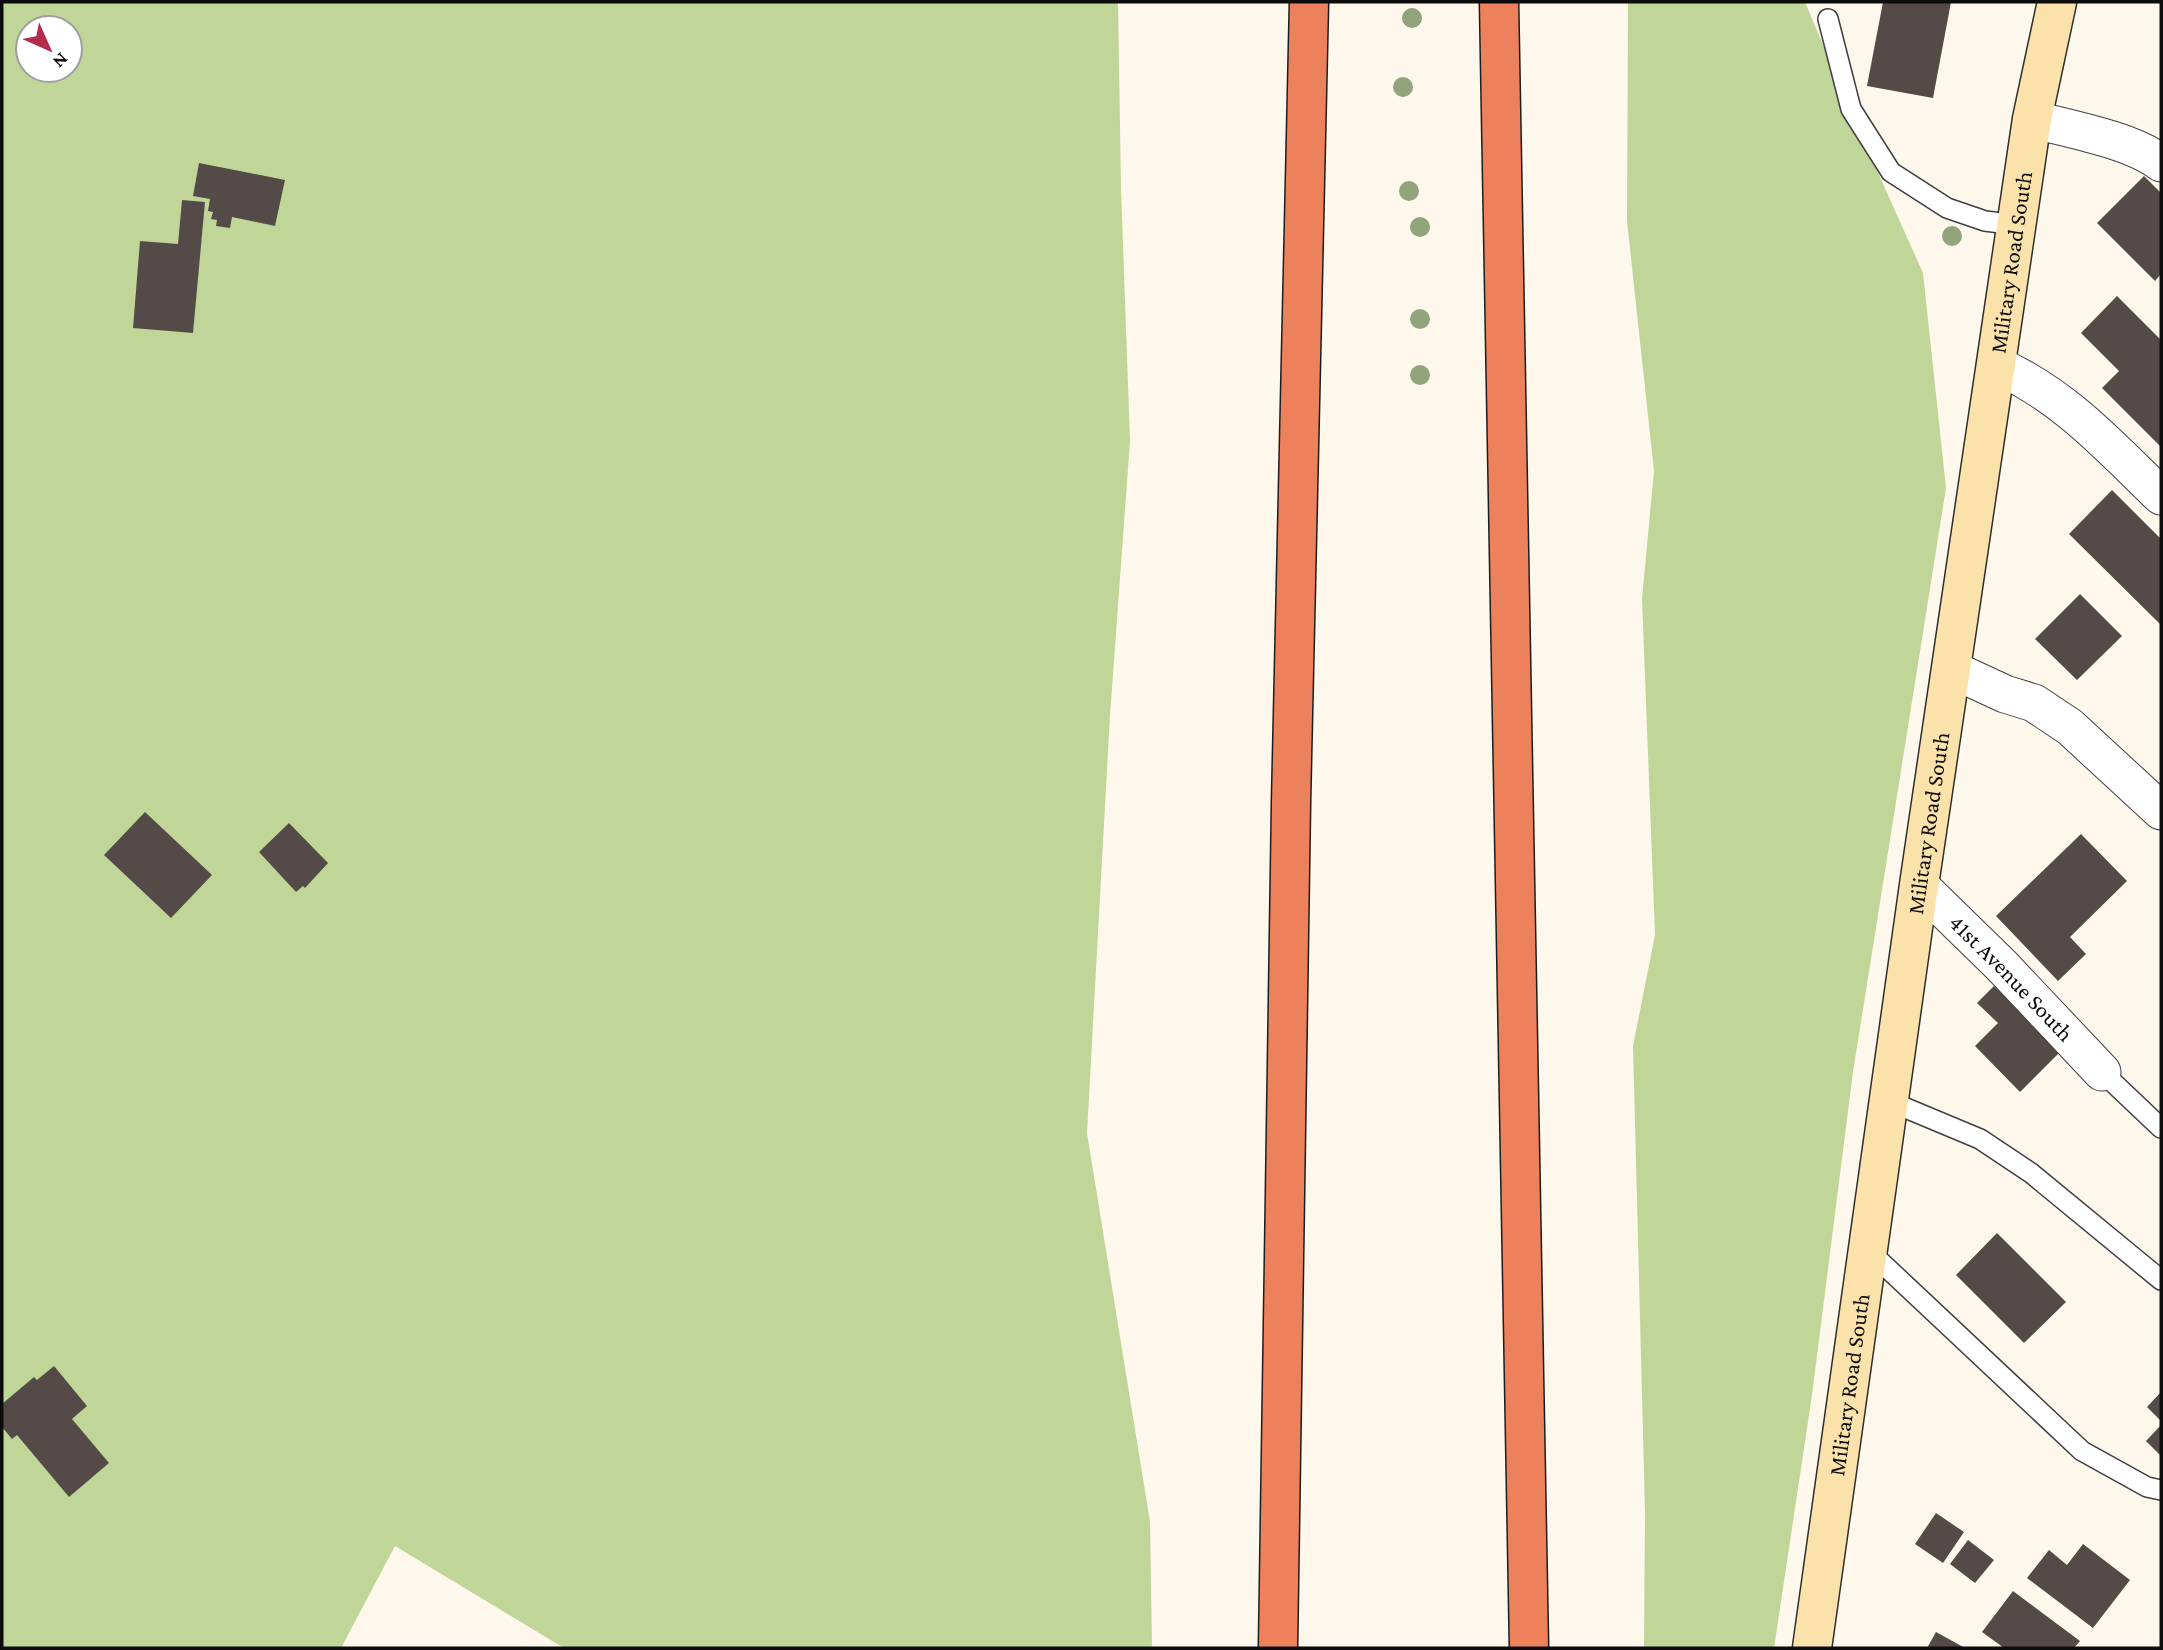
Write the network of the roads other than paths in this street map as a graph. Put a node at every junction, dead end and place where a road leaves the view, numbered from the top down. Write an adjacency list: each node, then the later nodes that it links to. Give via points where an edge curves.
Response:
1 (1309, 2): 19 (highway)
2 (1499, 2): 20 (highway)
3 (2057, 2): 5 (main road, Military Road South)
4 (1828, 19): 7 (lane, via 1852,109 1892,172 1947,208 1985,221)
5 (2032, 119): 6 (street, via 2120,144); 7 (main road, Military Road South)
6 (2161, 163)
7 (2017, 225): 8 (main road, Military Road South)
8 (1996, 365): 9 (street, via 2052,395); 10 (main road, Military Road South)
9 (2161, 496)
10 (1951, 668): 11 (street, via 2005,694 2034,702 2070,727); 12 (main road, Military Road South)
11 (2161, 811)
12 (1919, 885): 13 (street, 41st Avenue South); 14 (main road, Military Road South)
13 (2102, 1072): 15 (lane)
14 (1889, 1101): 16 (main road, Military Road South); 17 (lane, via 1979,1139 2021,1167)
15 (2161, 1128)
16 (1868, 1250): 18 (lane, via 2082,1451 2147,1487); 21 (main road, Military Road South)
17 (2161, 1280)
18 (2161, 1490)
19 (1278, 1648)
20 (1530, 1648)
21 (1812, 1648)

